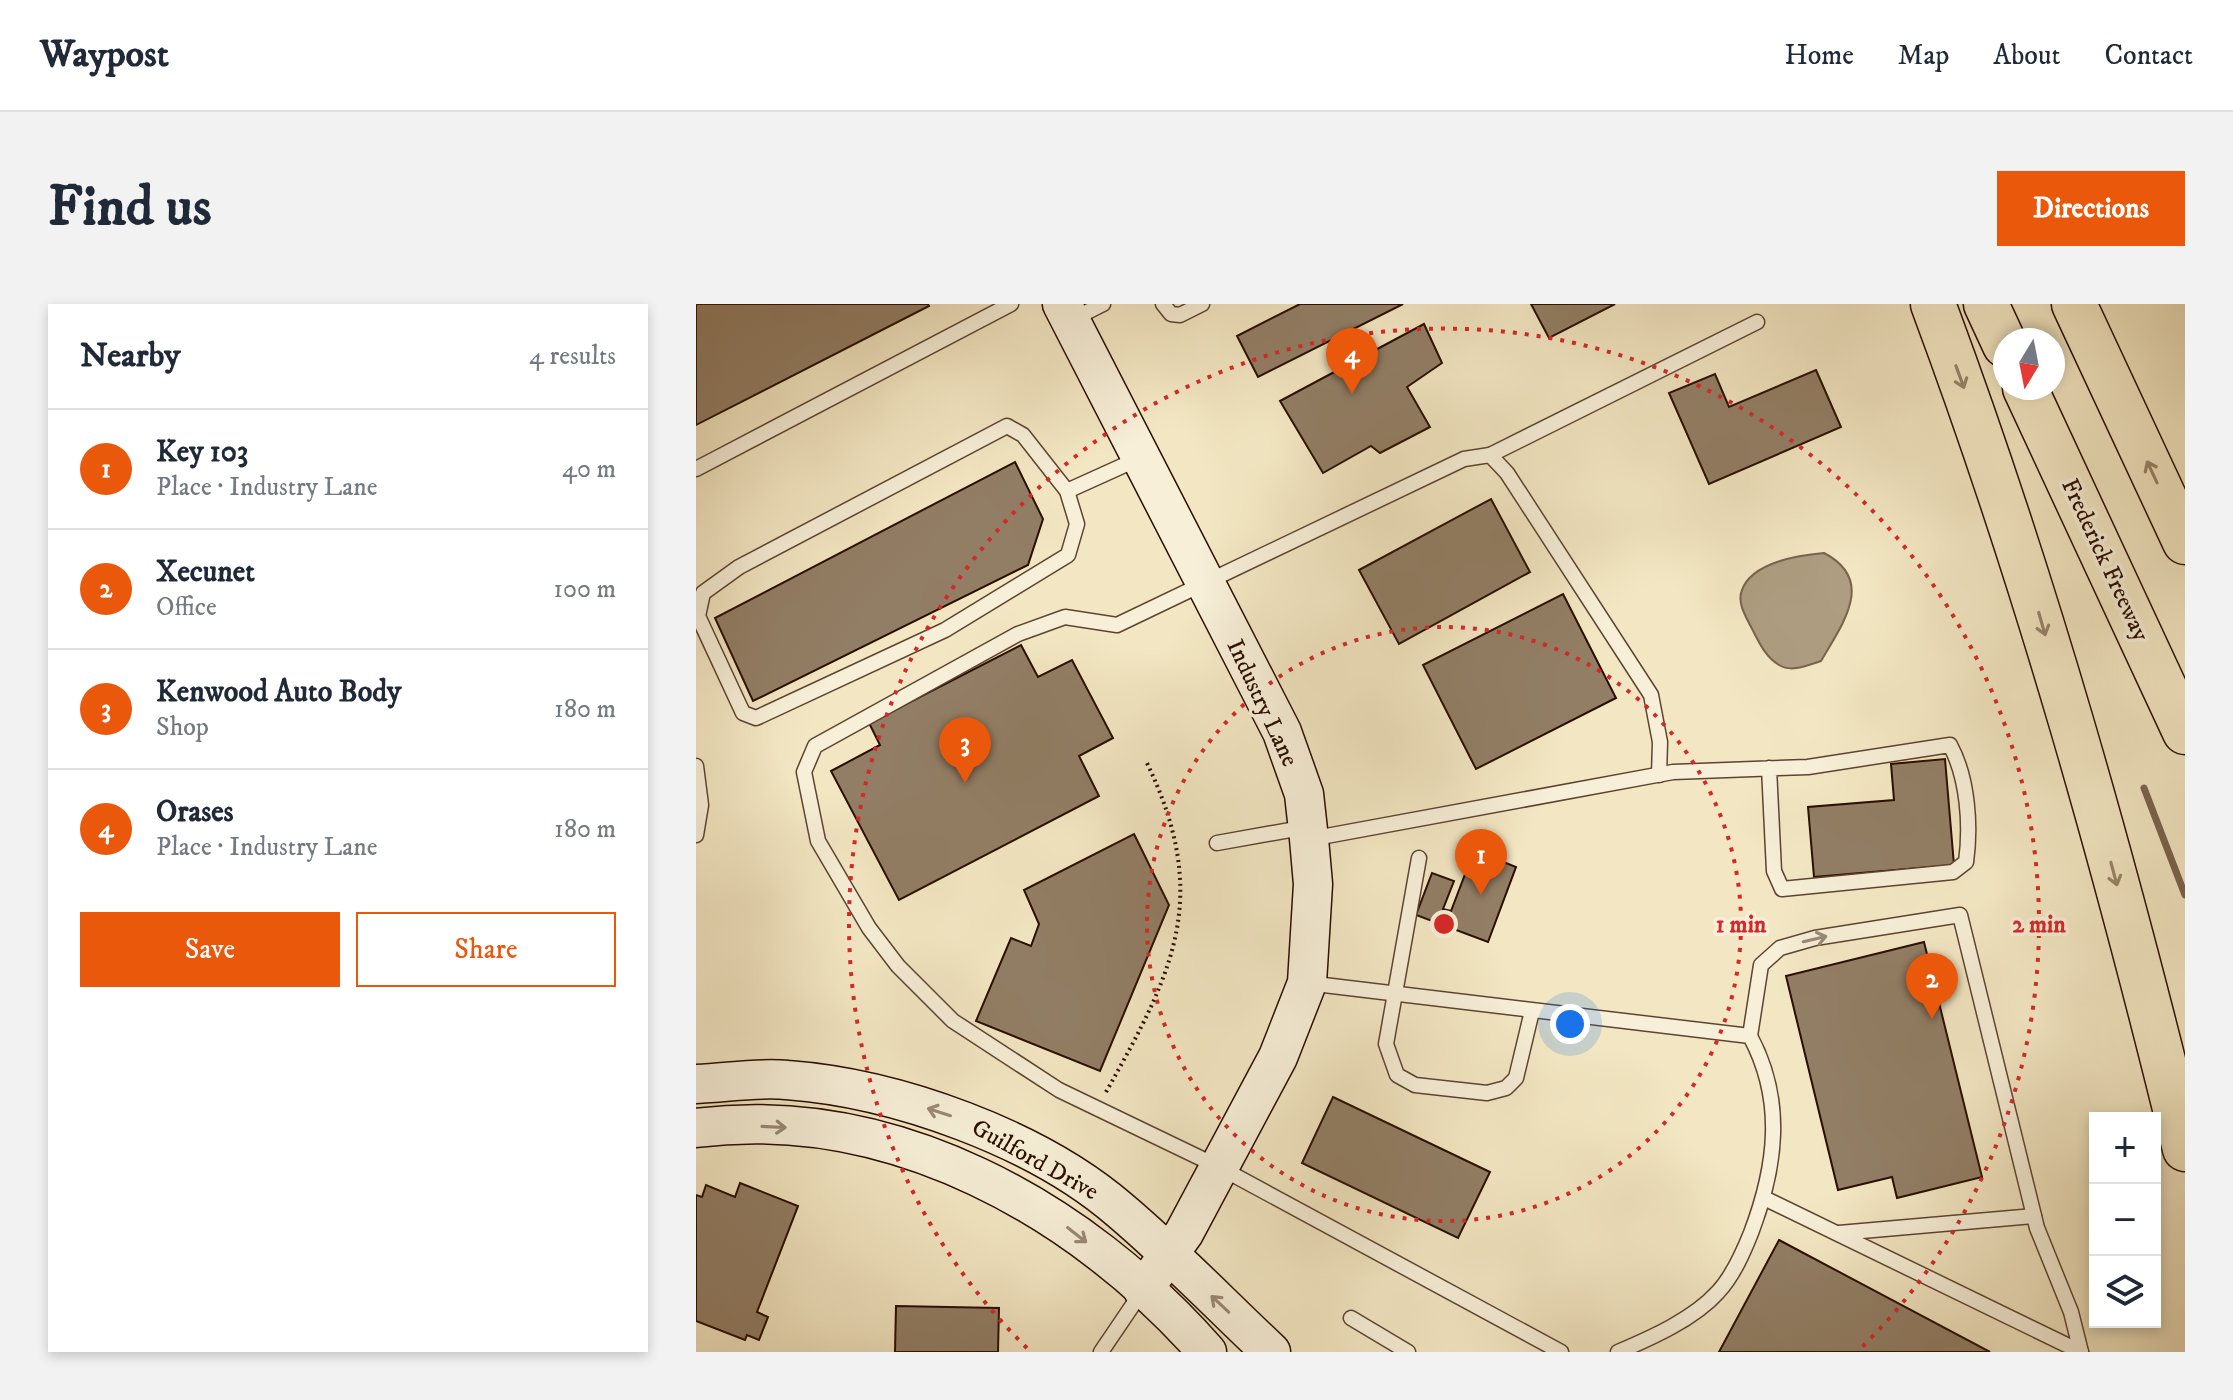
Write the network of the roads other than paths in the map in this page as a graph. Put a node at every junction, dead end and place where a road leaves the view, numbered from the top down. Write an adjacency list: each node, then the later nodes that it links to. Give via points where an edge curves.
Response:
1 (1011, 304): 8 (lane)
2 (1163, 304): 3 (lane, via 1171,314 1180,315)
3 (1202, 304)
4 (1933, 304): 32 (highway, one-way to 32, via 2027,572 2134,945)
5 (1986, 304): 10 (highway)
6 (2074, 304): 16 (highway, one-way to 6)
7 (1079, 310): 13 (main road, Industry Lane)
8 (982, 311): 14 (lane)
9 (1757, 322): 12 (lane)
10 (1997, 328)
11 (2031, 400): 18 (highway, Frederick Freeway)
12 (1490, 455): 17 (lane, via 1464,459); 21 (lane, via 1507,473 1651,695 1660,742)
13 (1140, 458): 15 (lane); 17 (main road, Industry Lane)
14 (696, 469)
15 (1067, 491): 15 (lane, via 1023,435 1007,426 739,567 703,593 698,616 743,713 756,718 945,630 1068,555 1077,524)
16 (2185, 542)
17 (1204, 585): 22 (main road, Industry Lane, via 1282,732 1304,794); 33 (lane, via 1117,625 1065,617 1018,634 815,746 804,772 818,841 869,928 953,1021 1097,1110)
18 (2185, 732)
19 (696, 766): 23 (lane, via 701,805)
20 (1769, 768): 20 (lane, via 1950,745 1970,832 1966,862 1953,872 1782,889 1774,871); 21 (lane)
21 (1659, 775): 22 (lane)
22 (1308, 833): 24 (lane); 26 (main road, Industry Lane, via 1313,884)
23 (696, 835)
24 (1217, 843)
25 (1419, 858): 27 (lane)
26 (1307, 983): 27 (lane); 33 (main road, Industry Lane, via 1278,1057)
27 (1395, 994): 28 (lane); 28 (lane, via 1386,1044 1397,1075 1415,1085 1487,1093 1506,1088 1516,1078)
28 (1532, 1011): 29 (lane)
29 (1750, 1036): 34 (lane, via 1763,1060 1774,1142); 35 (lane, one-way to 35, via 1761,965 1780,948 1960,915)
30 (696, 1084): 37 (main road, Guilford Drive, one-way to 30, via 1119,1209 1087,1187 1011,1141 961,1119 824,1084 783,1079)
31 (696, 1128): 38 (main road, Guilford Drive, one-way to 38, via 816,1130 924,1154 1012,1192 1072,1229)
32 (2185, 1149)
33 (1219, 1167): 37 (main road, Industry Lane); 44 (lane)
34 (1764, 1198): 36 (lane); 45 (lane, via 1743,1254 1718,1293 1677,1322)
35 (2034, 1216): 36 (lane); 36 (lane, via 2081,1352)
36 (1836, 1233)
37 (1168, 1256): 38 (main road, Industry Lane); 42 (main road, Guilford Drive, one-way to 37)
38 (1143, 1290): 40 (lane); 41 (main road, Guilford Drive)
39 (1351, 1318): 43 (lane)
40 (1101, 1352)
41 (1207, 1352)
42 (1271, 1352)
43 (1408, 1352)
44 (1561, 1352)
45 (1618, 1352)

